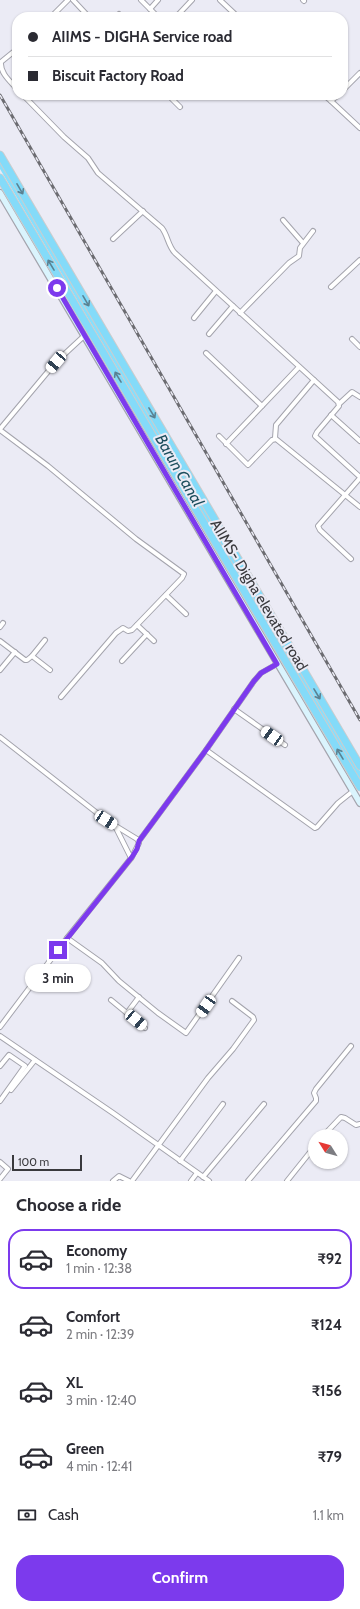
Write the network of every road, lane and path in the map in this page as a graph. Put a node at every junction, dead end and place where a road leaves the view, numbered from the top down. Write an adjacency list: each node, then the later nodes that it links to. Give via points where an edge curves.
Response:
1 (68, 0): 8 (street)
2 (73, 0): 9 (street)
3 (141, 0): 7 (street)
4 (158, 0): 7 (street)
5 (192, 0): 11 (street)
6 (220, 0): 12 (street)
7 (150, 9): 10 (street)
8 (57, 12)
9 (84, 12)
10 (153, 12)
11 (181, 12)
12 (233, 12)
13 (12, 53): 15 (street, via 1,62 0,68)
14 (360, 73): 16 (street)
15 (12, 83)
16 (348, 85)
17 (28, 100): 25 (street, via 88,158 98,173)
18 (173, 100): 20 (street)
19 (331, 101): 21 (street)
20 (180, 107)
21 (360, 128)
22 (0, 155): 75 (highway, AIIMS- Digha elevated road, one-way to 75)
23 (0, 178): 76 (highway, AIIMS- Digha elevated road, one-way to 23)
24 (0, 193): 37 (main road)
25 (143, 211): 28 (street); 32 (street, via 165,232 173,251)
26 (283, 220): 29 (street)
27 (313, 231): 29 (street)
28 (113, 239)
29 (304, 244): 34 (street, via 299,249 299,256)
30 (360, 260): 31 (street)
31 (331, 287)
32 (216, 291): 33 (street); 35 (street)
33 (233, 306): 34 (street); 36 (street)
34 (240, 312): 41 (street)
35 (194, 318)
36 (210, 334)
37 (84, 336): 47 (street, via 56,362); 66 (main road)
38 (352, 339): 39 (street)
39 (360, 347)
40 (206, 353): 45 (street)
41 (299, 367): 42 (street); 45 (street)
42 (314, 380): 44 (street); 49 (street, via 276,425)
43 (360, 397): 44 (street, via 352,392)
44 (339, 404): 46 (street)
45 (262, 406): 51 (street)
46 (331, 415): 50 (street); 52 (street, via 316,437)
47 (0, 430): 56 (street, via 136,539 184,574)
48 (219, 436): 51 (street)
49 (275, 438): 51 (street, via 248,465); 53 (street)
50 (360, 441)
51 (226, 444)
52 (360, 477): 53 (street)
53 (346, 496): 54 (street); 55 (street, via 318,528)
54 (360, 507)
55 (351, 559)
56 (166, 595): 57 (street); 58 (street)
57 (186, 614)
58 (137, 625): 59 (street); 69 (street, via 130,631 120,629)
59 (147, 634): 62 (street); 65 (street)
60 (45, 640): 64 (street)
61 (0, 641): 63 (street)
62 (154, 641)
63 (15, 652): 64 (street, via 26,660); 67 (street)
64 (32, 656): 68 (street)
65 (122, 661)
66 (277, 664): 70 (street, via 258,676); 76 (main road)
67 (0, 670)
68 (50, 670)
69 (61, 697)
70 (234, 709): 73 (street); 74 (street)
71 (2, 739): 72 (street); 78 (street)
72 (0, 745)
73 (285, 745)
74 (206, 750): 76 (street, via 315,828 338,803); 79 (street)
75 (360, 766)
76 (357, 789): 77 (main road)
77 (360, 803)
78 (116, 827): 79 (street); 80 (street)
79 (139, 841): 80 (street)
80 (131, 858): 81 (street)
81 (66, 938): 83 (street, via 102,963 115,978); 87 (street)
82 (239, 958): 83 (street, via 186,1033)
83 (139, 997): 86 (street)
84 (111, 1000): 86 (street)
85 (232, 1001): 101 (street, via 254,1020)
86 (127, 1013): 88 (street)
87 (0, 1027)
88 (145, 1028)
89 (0, 1036): 91 (street)
90 (351, 1046): 113 (street, via 316,1089 316,1101)
91 (23, 1051): 92 (street); 93 (street)
92 (17, 1059): 94 (street, via 9,1055); 95 (street, via 25,1067)
93 (35, 1060): 98 (street); 101 (street)
94 (0, 1066)
95 (0, 1101)
96 (223, 1104): 103 (street)
97 (264, 1104): 106 (street)
98 (0, 1105)
99 (360, 1124): 100 (street, via 356,1125 341,1117)
100 (330, 1129)
101 (158, 1145): 103 (street); 110 (street)
102 (308, 1155): 114 (street)
103 (180, 1161): 105 (street)
104 (0, 1162): 107 (street, via 8,1169)
105 (197, 1173): 106 (street); 111 (street)
106 (203, 1177): 112 (street)
107 (0, 1179)
108 (113, 1181): 109 (street, via 119,1176)
109 (129, 1181)
110 (132, 1181)
111 (191, 1181)
112 (209, 1181)
113 (248, 1181)
114 (287, 1181)

